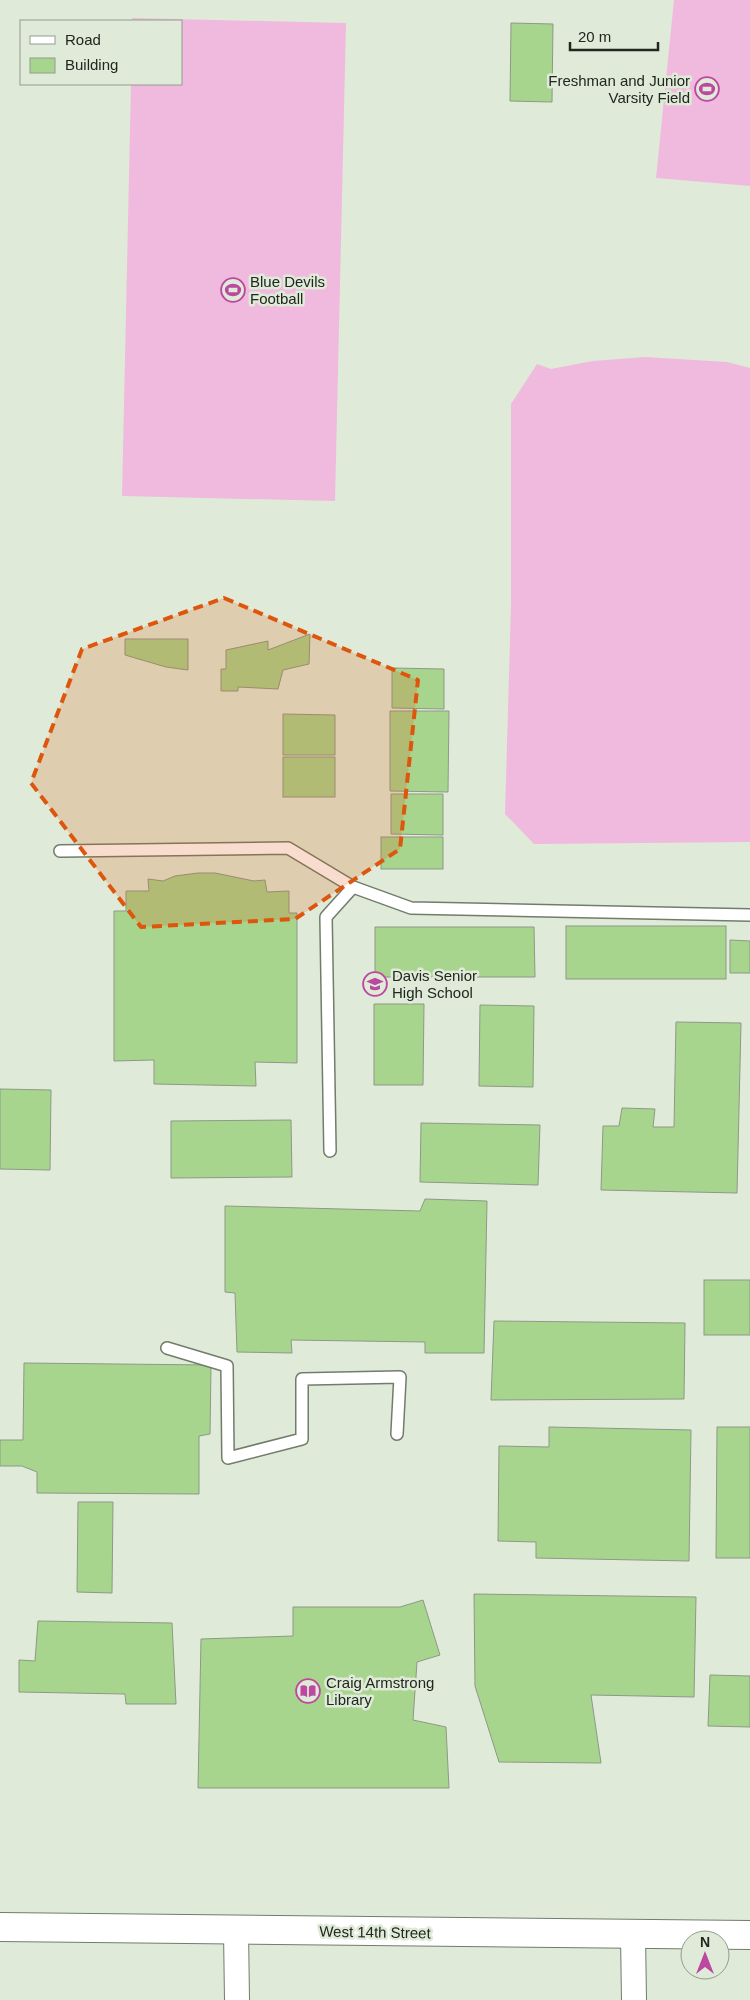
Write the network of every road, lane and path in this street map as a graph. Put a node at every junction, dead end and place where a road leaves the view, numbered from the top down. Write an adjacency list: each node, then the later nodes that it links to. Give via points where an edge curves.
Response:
1 (60, 851): 2 (lane, via 288,848)
2 (353, 888): 3 (lane, via 411,908); 4 (lane, via 326,918)
3 (750, 914)
4 (330, 1151)
5 (167, 1348): 6 (lane, via 227,1366 228,1458 302,1439 302,1379 400,1377)
6 (397, 1434)
7 (0, 1927): 8 (street, West 14th Street)
8 (236, 1930): 9 (street, West 14th Street); 11 (street)
9 (633, 1934): 10 (street, West 14th Street); 12 (street)
10 (750, 1935)
11 (236, 2000)
12 (634, 2000)

